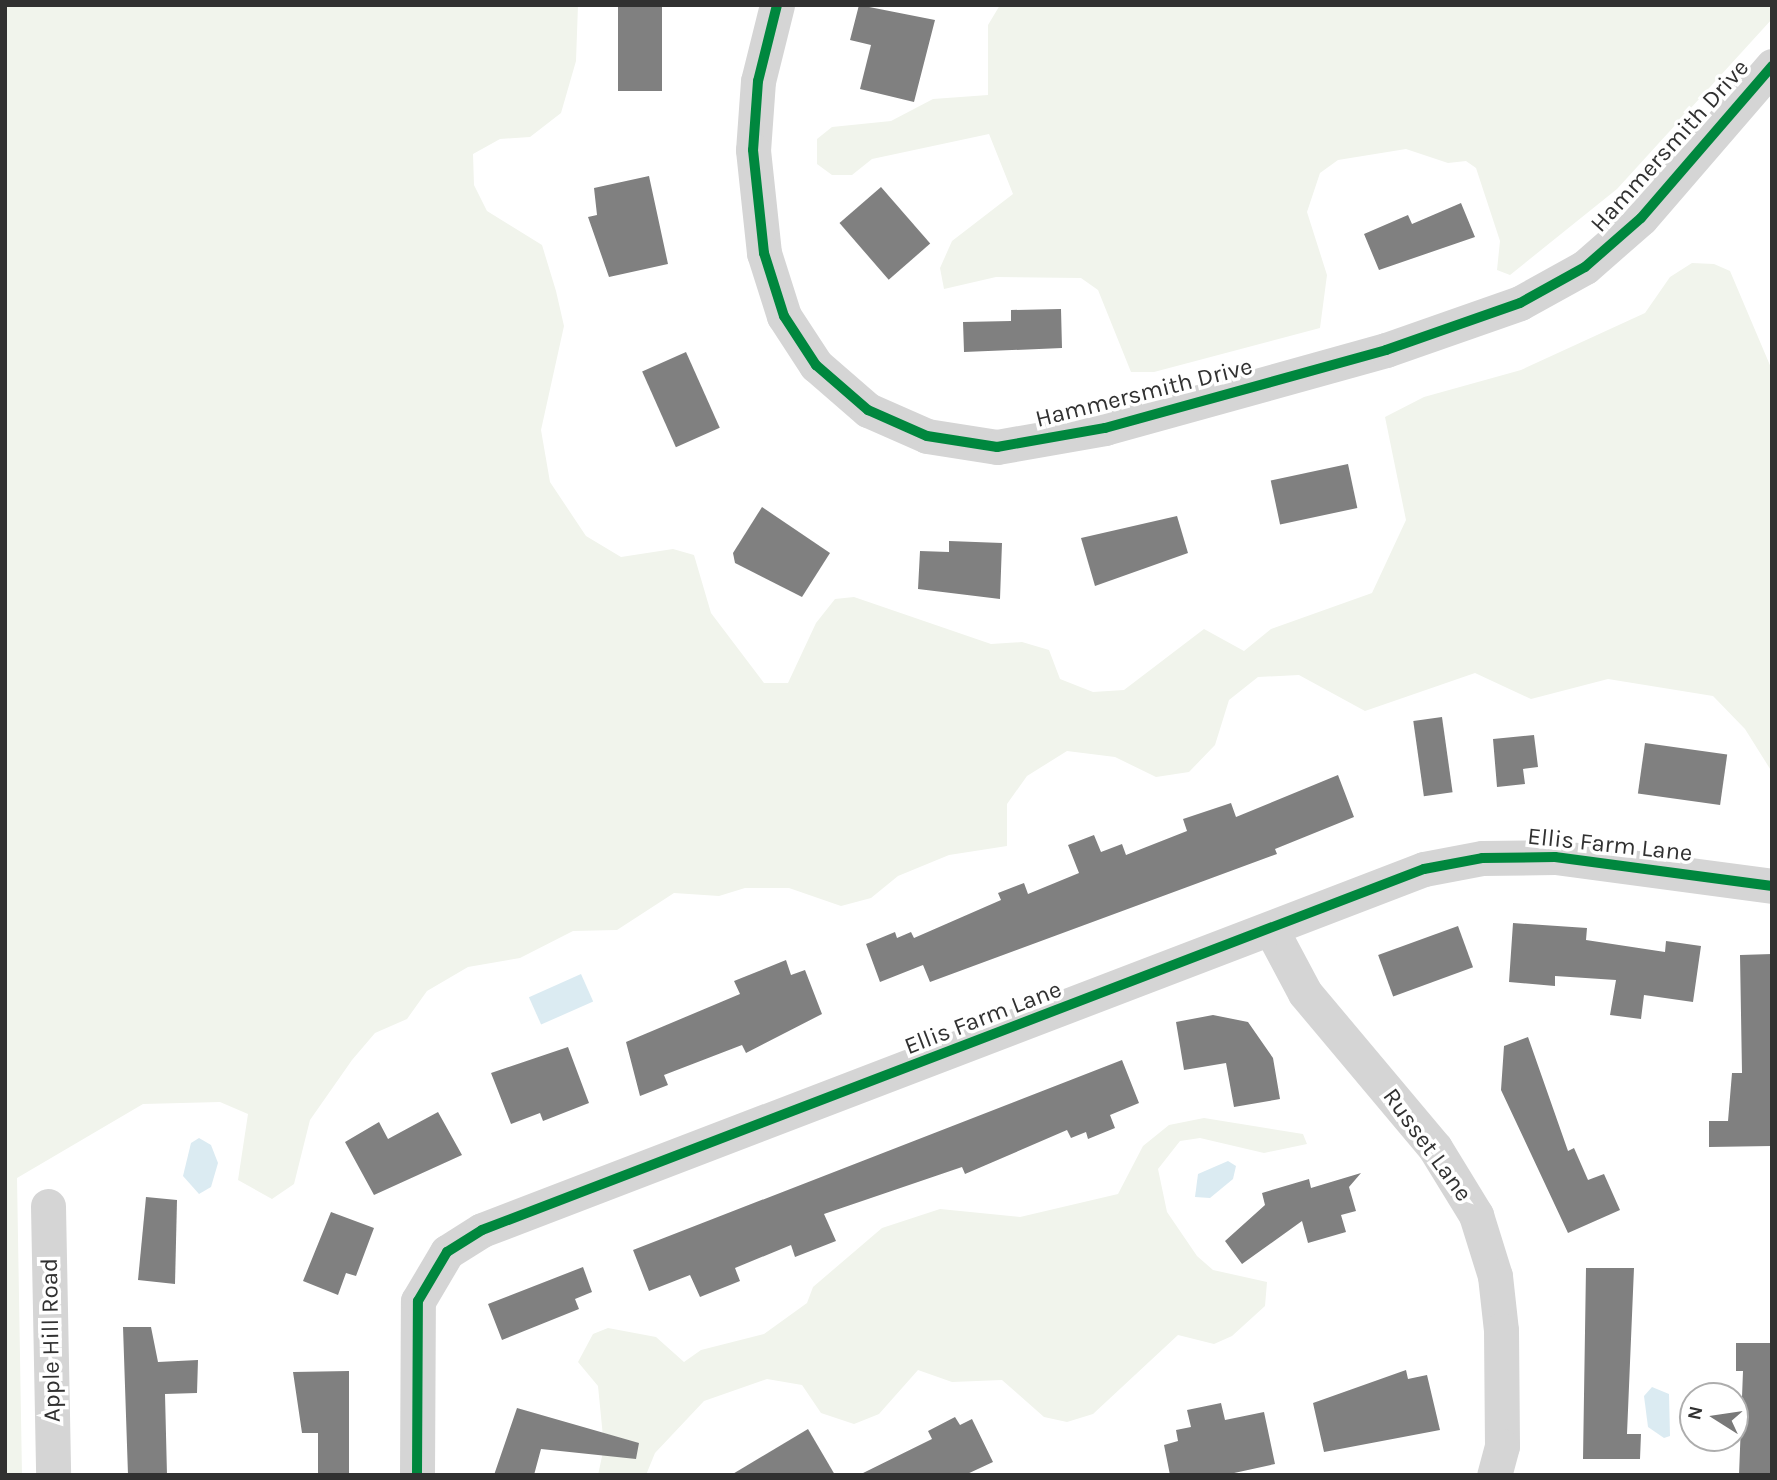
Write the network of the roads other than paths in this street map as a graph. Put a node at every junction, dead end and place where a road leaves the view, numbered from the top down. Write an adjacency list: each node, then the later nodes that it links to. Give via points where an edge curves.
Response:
1 (777, 5): 2 (street, Hammersmith Drive, via 758,81 753,150 760,232 784,316 816,365 868,410 927,436 997,447 1105,428 1386,350 1520,303 1617,240)
2 (1772, 66)
3 (1772, 887): 4 (street, Ellis Farm Lane, via 1584,859 1482,858 1424,869)
4 (1272, 931): 7 (street, Ellis Farm Lane, via 457,1243 429,1275 417,1308); 8 (street, Russet Lane, via 1305,993 1435,1148 1480,1225 1502,1330 1502,1446)
5 (48, 1206): 6 (street, Apple Hill Road)
6 (53, 1475)
7 (417, 1475)
8 (1494, 1475)

